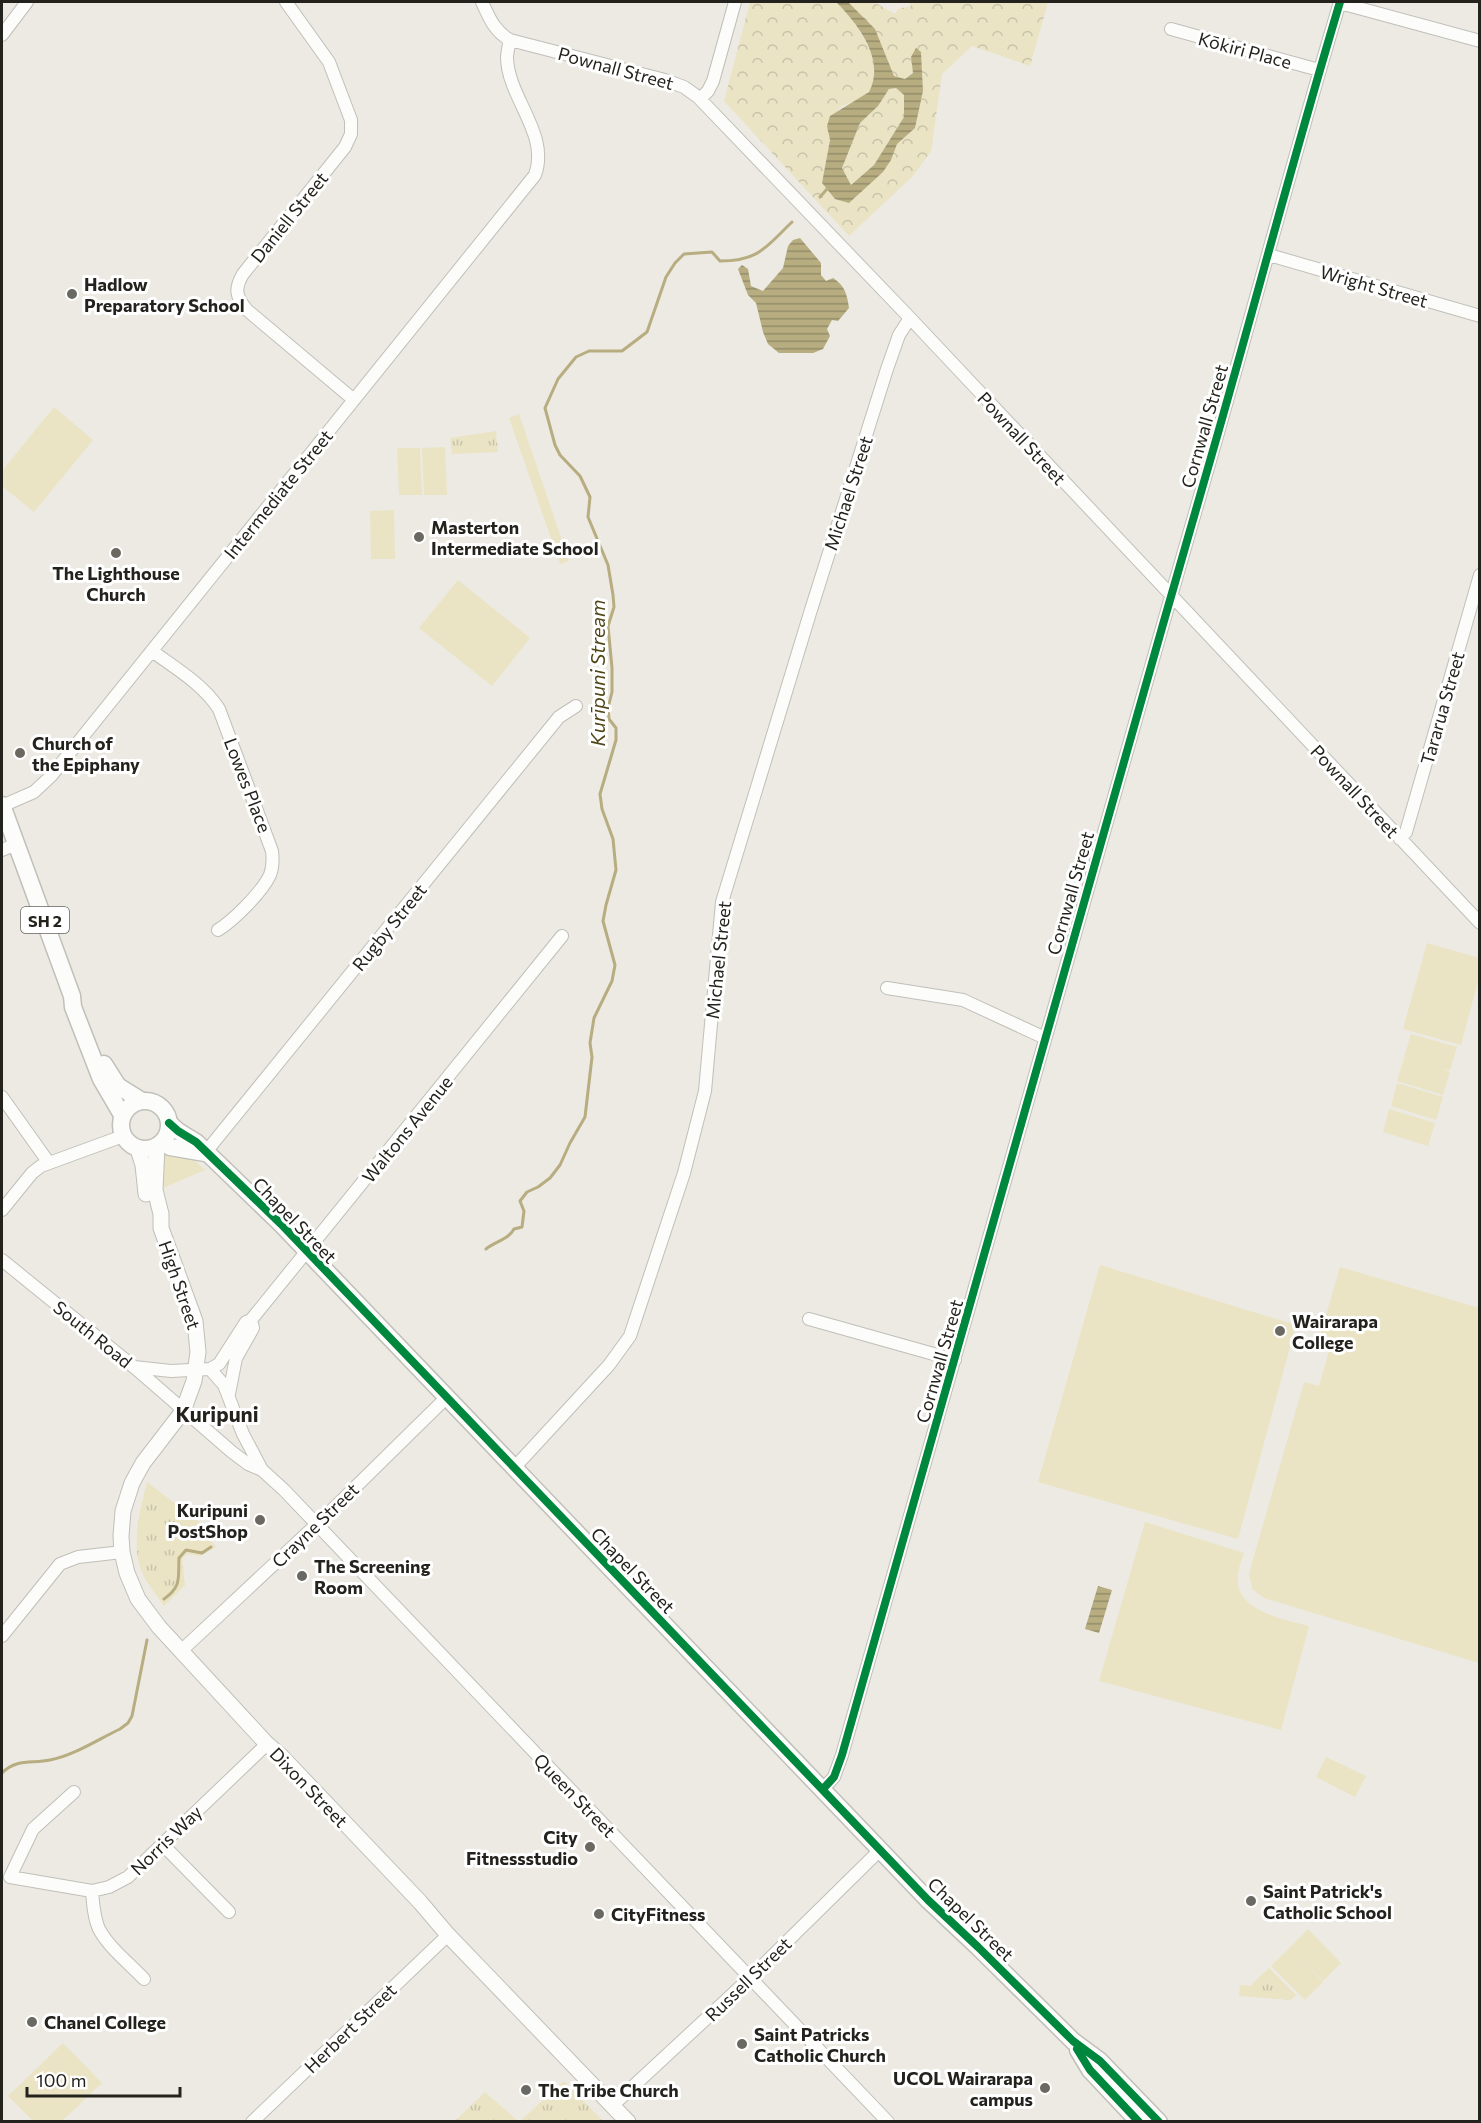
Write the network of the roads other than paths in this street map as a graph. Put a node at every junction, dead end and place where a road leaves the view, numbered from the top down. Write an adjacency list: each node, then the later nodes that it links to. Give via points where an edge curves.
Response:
1 (27, 2): 7 (street)
2 (286, 2): 15 (street, Daniell Street, via 329,62 351,120 351,134 345,147 243,274 236,286 238,300)
3 (482, 2): 8 (street, via 495,28)
4 (735, 2): 11 (street, via 713,81)
5 (1340, 2): 9 (street); 10 (street, Cornwall Street)
6 (1171, 29): 10 (street, Kōkiri Place)
7 (2, 35)
8 (510, 40): 11 (street, Pownall Street, via 665,80); 15 (street, Intermediate Street, via 507,58 511,78 537,144 539,165 529,184)
9 (1479, 41)
10 (1319, 70): 12 (street, Cornwall Street)
11 (700, 99): 14 (street, Pownall Street)
12 (1269, 255): 13 (street, Wright Street); 17 (street, Cornwall Street)
13 (1479, 316)
14 (910, 318): 17 (street, Pownall Street); 50 (street, Michael Street, via 899,335 887,369 722,902 700,1119 630,1336 609,1365)
15 (354, 400): 18 (street, Intermediate Street)
16 (1479, 575): 21 (street, Tararua Street, via 1406,832)
17 (1171, 597): 21 (street, Pownall Street); 28 (street, Cornwall Street)
18 (152, 651): 20 (street, Intermediate Street, via 43,786); 24 (street, Lowes Place, via 201,688 219,709 272,851 269,877 236,917)
19 (576, 706): 36 (street, Rugby Street, via 559,717)
20 (2, 805): 22 (highway, SH 2)
21 (1400, 839): 23 (street, Pownall Street)
22 (9, 847): 27 (highway, SH 2)
23 (1479, 923)
24 (218, 930)
25 (562, 936): 40 (street, Waltons Avenue)
26 (886, 988): 28 (street, via 963,1000)
27 (72, 996): 30 (highway, SH 2, via 80,1005 111,1077); 31 (highway, SH 2, via 101,1079)
28 (1045, 1038): 44 (street, Cornwall Street)
29 (2, 1097): 37 (street)
30 (142, 1101): 31 (highway, via 132,1104); 32 (highway, SH 2, via 159,1105)
31 (122, 1115): 33 (highway, SH 2)
32 (169, 1123): 34 (highway, via 168,1133); 36 (highway, Chapel Street / SH 2)
33 (123, 1136): 35 (highway); 37 (street)
34 (160, 1144): 35 (highway); 36 (highway); 39 (main road, High Street, via 155,1190)
35 (138, 1149): 39 (main road, High Street, via 151,1218)
36 (205, 1153): 40 (highway, Chapel Street / SH 2)
37 (49, 1163): 38 (street, via 32,1173)
38 (2, 1210)
39 (161, 1228): 46 (main road, High Street, via 195,1321)
40 (307, 1252): 43 (street, Waltons Avenue); 48 (highway, Chapel Street / SH 2)
41 (2, 1260): 45 (street, South Road)
42 (809, 1319): 44 (street)
43 (251, 1320): 46 (street, Waltons Avenue, via 219,1364); 47 (street, Waltons Avenue, via 253,1328 236,1358)
44 (955, 1360): 57 (street, Cornwall Street, via 842,1755 834,1777)
45 (134, 1367): 46 (street); 49 (street, South Road)
46 (204, 1369): 47 (street, Queen Street, via 224,1385); 49 (main road, High Street, via 194,1381)
47 (229, 1397): 51 (street, Queen Street)
48 (447, 1397): 50 (highway, Chapel Street / SH 2); 52 (street, Crayne Street)
49 (183, 1411): 51 (street, Queen Street, via 232,1452); 53 (main road, Dixon Street, via 132,1483 122,1522)
50 (514, 1468): 57 (highway, Chapel Street / SH 2)
51 (261, 1470): 52 (street, Queen Street)
52 (317, 1524): 55 (street, Crayne Street); 64 (street, Queen Street)
53 (122, 1552): 54 (street, via 78,1557 60,1564); 55 (main road, Dixon Street, via 138,1599)
54 (2, 1636)
55 (181, 1651): 56 (main road, Dixon Street)
56 (267, 1744): 59 (street, Norris Way); 63 (main road, Dixon Street)
57 (823, 1789): 60 (highway, Chapel Street / SH 2)
58 (74, 1792): 61 (street, via 33,1829 10,1876)
59 (163, 1845): 61 (street, Norris Way, via 128,1876); 62 (street)
60 (881, 1849): 64 (street, Russell Street); 66 (highway, Chapel Street / SH 2)
61 (92, 1892): 65 (street, via 99,1929)
62 (230, 1912)
63 (448, 1935): 67 (main road, Dixon Street); 68 (street, Herbert Street)
64 (750, 1978): 67 (street, Russell Street); 70 (street, Queen Street)
65 (144, 1979)
66 (1073, 2041): 71 (highway, Chapel Street / SH 2, via 1090,2070); 72 (highway, Chapel Street / SH 2, via 1100,2061)
67 (613, 2105): 69 (main road, Dixon Street)
68 (252, 2121)
69 (628, 2121)
70 (888, 2121)
71 (1139, 2121)
72 (1159, 2121)

